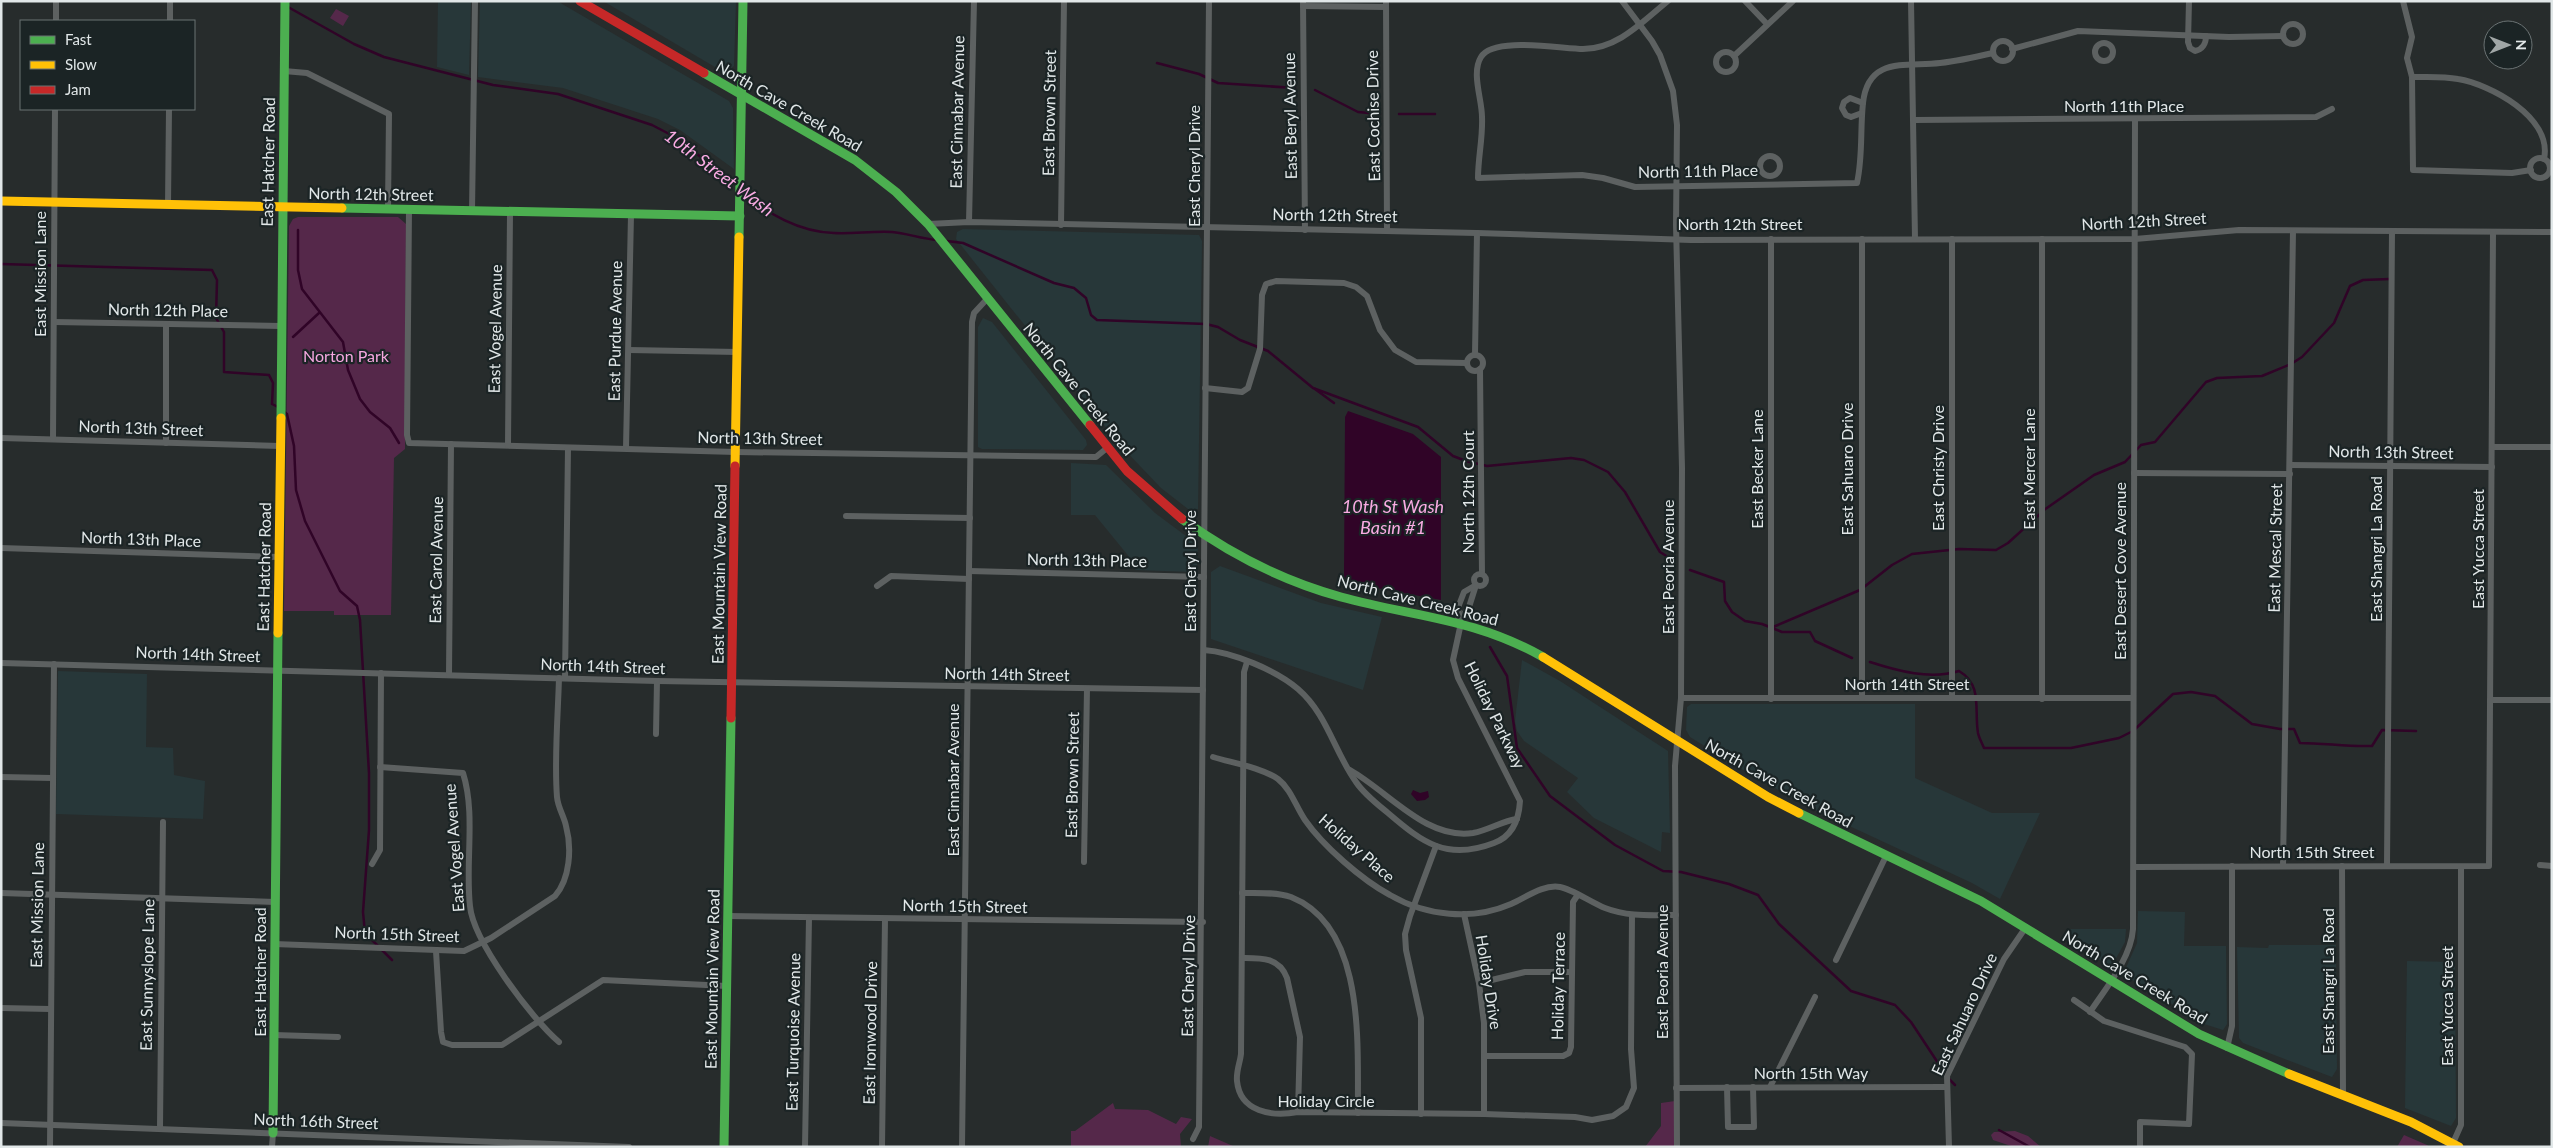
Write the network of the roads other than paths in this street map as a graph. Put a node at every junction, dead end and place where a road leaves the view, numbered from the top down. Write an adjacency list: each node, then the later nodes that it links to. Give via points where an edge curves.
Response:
1 (56, 1): 19 (street)
2 (170, 1): 20 (street)
3 (285, 1): 32 (street, East Hatcher Road)
4 (475, 1): 53 (street)
5 (580, 1): 34 (street, North Cave Creek Road)
6 (743, 1): 34 (street, East Mountain View Road)
7 (974, 1): 57 (street, East Cinnabar Avenue)
8 (1064, 1): 58 (street, East Brown Street)
9 (1209, 1): 60 (street, East Cheryl Drive)
10 (1622, 1): 21 (street, East Peoria Avenue)
11 (1668, 1): 21 (street)
12 (1746, 1): 22 (street)
13 (1793, 1): 22 (street)
14 (1911, 1): 31 (street)
15 (2189, 1): 24 (street)
16 (2403, 1): 33 (street, via 2412,37 2407,58)
17 (1303, 4): 18 (street); 61 (street, East Beryl Avenue)
18 (1386, 4): 62 (street, East Cochise Drive)
19 (56, 20)
20 (170, 20)
21 (1639, 24): 46 (street, East Peoria Avenue, via 1660,55 1673,91 1677,125); 46 (street, North 11th Place, via 1620,38 1597,47 1506,46 1481,56 1477,68 1482,116 1478,178 1582,175 1635,187)
22 (1767, 24): 30 (street)
23 (2102, 31): 24 (street); 27 (street); 28 (street, via 2078,31)
24 (2188, 36): 25 (street); 25 (street, via 2189,46 2195,51 2204,46)
25 (2206, 36): 26 (street)
26 (2283, 36)
27 (2103, 43)
28 (2012, 49): 29 (street, via 2009,44 2000,42); 29 (street, via 2010,58 2005,61)
29 (1993, 53): 31 (street)
30 (1734, 56)
31 (1914, 65): 35 (street, via 1891,65 1875,74 1865,90); 40 (street)
32 (284, 71): 50 (street, East Hatcher Road); 51 (street, via 307,72 389,114)
33 (2412, 77): 42 (street, via 2464,80 2506,97 2533,114 2546,128 2548,148); 43 (street, via 2413,170 2512,173)
34 (742, 96): 56 (street, East Mountain View Road); 59 (street, North Cave Creek Road, via 856,160 896,192)
35 (1863, 103): 39 (street); 39 (street, via 1850,98 1842,108 1851,117)
36 (2332, 109): 41 (street, North 11th Place, via 2316,117)
37 (55, 110): 48 (street, East Mission Lane)
38 (169, 110): 49 (street)
39 (1862, 113): 45 (street, North 11th Place, via 1857,183)
40 (1915, 120): 41 (street, North 11th Place); 74 (street)
41 (2135, 120): 73 (street, East Desert Cove Avenue)
42 (2544, 159): 43 (street, via 2533,162); 43 (street, via 2550,167 2548,175 2538,178)
43 (2531, 170)
44 (1770, 176): 45 (street, North 11th Place)
45 (1770, 184): 46 (street, North 11th Place)
46 (1676, 187): 68 (street, East Peoria Avenue)
47 (1, 201): 48 (street, North 12th Street)
48 (54, 202): 49 (street, North 12th Street); 76 (street, East Mission Lane)
49 (168, 205): 50 (street, North 12th Street)
50 (282, 207): 51 (street, North 12th Street); 78 (street, East Hatcher Road)
51 (388, 209): 52 (street, North 12th Street)
52 (410, 209): 53 (street, North 12th Street); 88 (street, North 13th Street, via 409,443)
53 (472, 211): 54 (street, North 12th Street)
54 (510, 213): 55 (street, North 12th Street); 89 (street, East Vogel Avenue)
55 (631, 215): 56 (street, North 12th Street); 79 (street, East Purdue Avenue)
56 (740, 216): 80 (street, East Mountain View Road)
57 (969, 222): 58 (street, North 12th Street); 59 (street, North 12th Street)
58 (1061, 225): 60 (street, North 12th Street)
59 (931, 227): 75 (street, North Cave Creek Road)
60 (1208, 228): 61 (street, North 12th Street); 84 (street, East Cheryl Drive)
61 (1305, 230): 62 (street, North 12th Street)
62 (1387, 231): 64 (street, North 12th Street)
63 (2293, 231): 65 (street, North 12th Street); 73 (street, North 12th Street, via 2239,230); 98 (street, East Mescal Street)
64 (1477, 232): 68 (street, North 12th Street); 81 (street)
65 (2392, 232): 66 (street, North 12th Street); 99 (street, East Shangri La Road)
66 (2493, 232): 67 (street, North 12th Street); 91 (street, East Yucca Street)
67 (2552, 232)
68 (1677, 239): 69 (street, North 12th Street); 127 (street, East Peoria Avenue, via 1682,468)
69 (1771, 239): 70 (street, North 12th Street); 131 (street, East Becker Lane)
70 (1862, 239): 74 (street, North 12th Street); 128 (street, East Sahuaro Drive)
71 (1952, 239): 72 (street, North 12th Street); 74 (street, North 12th Street); 129 (street, East Christy Drive)
72 (2042, 239): 73 (street, North 12th Street); 132 (street, East Mercer Lane)
73 (2135, 239): 101 (street, East Desert Cove Avenue)
74 (1915, 240)
75 (987, 299): 95 (street, North Cave Creek Road); 97 (street, East Cinnabar Avenue, via 972,316)
76 (54, 322): 77 (street, North 12th Place); 86 (street, East Mission Lane)
77 (166, 324): 78 (street, North 12th Place); 87 (street)
78 (281, 326): 90 (street, East Hatcher Road)
79 (629, 350): 80 (street); 94 (street, East Purdue Avenue)
80 (738, 352): 96 (street, East Mountain View Road)
81 (1475, 354): 82 (street); 83 (street, via 1483,361)
82 (1466, 363): 83 (street, via 1470,370); 84 (street, via 1416,362 1395,350 1380,330 1367,296 1356,287 1344,283 1276,281 1266,284 1262,295 1260,348 1248,388 1242,392)
83 (1480, 369): 109 (street, North 12th Court)
84 (1205, 388): 105 (street, East Cheryl Drive)
85 (1, 438): 86 (street, North 13th Street)
86 (53, 439): 87 (street, North 13th Street)
87 (166, 443): 90 (street, North 13th Street)
88 (451, 444): 89 (street, North 13th Street); 120 (street, East Carol Avenue)
89 (508, 445): 93 (street, North 13th Street)
90 (280, 446): 107 (street, East Hatcher Road)
91 (2493, 447): 92 (street); 100 (street, East Yucca Street)
92 (2552, 447)
93 (568, 448): 94 (street, North 13th Street); 121 (street)
94 (626, 448): 96 (street, North 13th Street)
95 (1107, 448): 97 (street, North 13th Street, via 1096,457); 105 (street, North Cave Creek Road, via 1139,484)
96 (736, 452): 97 (street, North 13th Street); 123 (street, East Mountain View Road)
97 (971, 455): 104 (street, East Cinnabar Avenue)
98 (2290, 465): 99 (street, North 13th Street); 102 (street, East Mescal Street)
99 (2390, 466): 100 (street, North 13th Street); 153 (street, East Shangri La Road)
100 (2492, 467): 133 (street, East Yucca Street)
101 (2134, 473): 102 (street); 130 (street, East Desert Cove Avenue)
102 (2290, 474): 151 (street, East Mescal Street)
103 (846, 516): 104 (street)
104 (970, 518): 108 (street, East Cinnabar Avenue)
105 (1205, 535): 110 (street, East Cheryl Drive); 113 (street, North Cave Creek Road, via 1255,565 1317,590)
106 (1, 548): 107 (street, North 13th Place)
107 (279, 557): 118 (street, East Hatcher Road)
108 (969, 571): 110 (street, North 13th Place); 111 (street, East Cinnabar Avenue)
109 (1482, 574): 113 (street, Holiday Parkway, via 1486,582 1483,586 1476,585 1464,592 1459,605)
110 (1204, 577): 114 (street, East Cheryl Drive)
111 (969, 579): 112 (street, via 891,576); 124 (street, East Cinnabar Avenue)
112 (877, 586)
113 (1460, 622): 136 (street, North Cave Creek Road, via 1491,631 1551,661); 143 (street, Holiday Parkway, via 1453,660 1458,678 1519,797)
114 (1204, 650): 115 (street, via 1217,651); 126 (street, East Cheryl Drive)
115 (1247, 662): 138 (street, Holiday Circle, via 1244,672); 140 (street, via 1268,670 1297,688 1317,708)
116 (1, 663): 117 (street, North 14th Street)
117 (54, 664): 118 (street, North 14th Street); 142 (street, East Mission Lane)
118 (277, 670): 119 (street, North 14th Street); 163 (street, East Hatcher Road)
119 (381, 673): 120 (street, North 14th Street); 139 (street)
120 (449, 675): 121 (street, North 14th Street)
121 (562, 678): 122 (street, North 14th Street); 174 (street, North 15th Street, via 557,797 567,828 567,874 560,890 549,901)
122 (657, 681): 123 (street, North 14th Street); 135 (street)
123 (732, 683): 124 (street, North 14th Street); 168 (street, East Mountain View Road)
124 (967, 687): 125 (street, North 14th Street); 171 (street, East Cinnabar Avenue)
125 (1087, 689): 126 (street, North 14th Street); 147 (street, East Brown Street)
126 (1203, 690): 172 (street, East Cheryl Drive)
127 (1681, 698): 131 (street, North 14th Street); 136 (street, East Peoria Avenue)
128 (1862, 698): 129 (street, North 14th Street); 131 (street, North 14th Street)
129 (1952, 698): 132 (street, North 14th Street)
130 (2133, 698): 132 (street, North 14th Street); 156 (street, East Desert Cove Avenue)
131 (1771, 699)
132 (2042, 699)
133 (2490, 700): 134 (street); 154 (street, East Yucca Street)
134 (2552, 700)
135 (656, 734)
136 (1676, 741): 146 (street, North Cave Creek Road, via 1787,808); 167 (street, East Peoria Avenue)
137 (1213, 758): 138 (street, Holiday Place)
138 (1244, 766): 159 (street, Holiday Circle); 164 (street, Holiday Place, via 1278,780 1288,790 1305,820 1331,848 1390,896)
139 (380, 767): 148 (street, via 380,850); 174 (street, East Vogel Avenue, via 463,772 470,905 473,923)
140 (1349, 770): 143 (street, via 1439,830 1475,833); 145 (street, via 1367,795 1411,833)
141 (1, 777): 142 (street)
142 (52, 778): 160 (street, East Mission Lane)
143 (1517, 819): 145 (street, via 1510,833 1481,848 1461,850)
144 (162, 822): 162 (street, East Sunnyslope Lane)
145 (1436, 846): 164 (street)
146 (1886, 856): 173 (street, North Cave Creek Road, via 1960,890); 178 (street)
147 (1084, 862)
148 (372, 864)
149 (2540, 865): 155 (street)
150 (2232, 866): 151 (street, North 15th Street); 156 (street, North 15th Street); 192 (street, via 2232,1026)
151 (2283, 866): 152 (street, North 15th Street)
152 (2342, 866): 153 (street, North 15th Street); 199 (street, East Shangri La Road)
153 (2387, 866): 157 (street, North 15th Street)
154 (2489, 866): 157 (street, North 15th Street)
155 (2552, 866)
156 (2134, 867): 180 (street, East Desert Cove Avenue, via 2132,940)
157 (2461, 867): 210 (street, East Yucca Street, via 2461,1125)
158 (1, 892): 160 (street)
159 (1242, 893): 177 (street, Holiday Circle); 201 (street, via 1282,895 1304,904 1324,922 1339,945 1357,1018)
160 (51, 894): 162 (street); 186 (street, East Mission Lane)
161 (1577, 896): 165 (street, Holiday Place, via 1560,887 1552,887 1500,908); 166 (street, Holiday Place); 179 (street, Holiday Terrace, via 1573,902)
162 (162, 898): 163 (street); 206 (street, East Sunnyslope Lane)
163 (275, 902): 175 (street, East Hatcher Road)
164 (1414, 906): 165 (street, Holiday Place, via 1441,913); 202 (street, via 1406,934 1406,950 1421,1018)
165 (1464, 914): 181 (street, Holiday Drive)
166 (1632, 915): 167 (street, Holiday Place); 203 (street, Holiday Circle, via 1631,1049 1635,1077 1626,1107 1613,1116 1592,1120)
167 (1676, 915): 198 (street, East Peoria Avenue)
168 (728, 916): 169 (street, North 15th Street); 182 (street, East Mountain View Road)
169 (809, 918): 170 (street, North 15th Street); 215 (street, East Turquoise Avenue)
170 (885, 919): 171 (street, North 15th Street); 216 (street, East Ironwood Drive)
171 (966, 920): 172 (street, North 15th Street); 217 (street, East Cinnabar Avenue)
172 (1202, 922): 208 (street, East Cheryl Drive, via 1199,1127)
173 (2026, 928): 180 (street, North Cave Creek Road); 197 (street, East Sahuaro Drive, via 2004,959 1946,1076)
174 (483, 942): 176 (street, North 15th Street, via 464,951); 188 (street, East Vogel Avenue)
175 (274, 944): 176 (street, North 15th Street); 189 (street, East Hatcher Road)
176 (436, 951): 188 (street, via 443,1042 452,1045 502,1045)
177 (1242, 958): 200 (street, via 1263,958 1284,968 1300,1037); 200 (street, Holiday Circle, via 1241,1054 1237,1070 1240,1093 1254,1109 1269,1115)
178 (1836, 960)
179 (1572, 972): 181 (street, via 1525,972); 193 (street, Holiday Terrace, via 1572,1047 1568,1053 1563,1056)
180 (2111, 979): 187 (street, East Desert Cove Avenue); 192 (street, North Cave Creek Road, via 2173,1020)
181 (1479, 983): 193 (street, Holiday Drive)
182 (727, 986): 188 (street, via 603,980); 214 (street, East Mountain View Road)
183 (1815, 997): 196 (street)
184 (2074, 1000): 187 (street)
185 (1, 1008): 186 (street)
186 (50, 1009): 205 (street, East Mission Lane)
187 (2090, 1012): 220 (street, via 2104,1021 2190,1050 2193,1061 2190,1124 2140,1122)
188 (539, 1022): 191 (street, East Vogel Avenue)
189 (274, 1035): 190 (street); 207 (street, East Hatcher Road)
190 (338, 1037)
191 (560, 1042)
192 (2227, 1048): 199 (street, North Cave Creek Road)
193 (1484, 1056): 203 (street, Holiday Drive)
194 (1727, 1087): 195 (street, North 15th Way); 195 (street, via 1728,1127 1754,1127); 198 (street, North 15th Way)
195 (1753, 1087): 196 (street, North 15th Way)
196 (1770, 1087): 197 (street, North 15th Way)
197 (1945, 1087): 219 (street, East Sahuaro Drive)
198 (1676, 1088): 218 (street, East Peoria Avenue)
199 (2342, 1095): 210 (street, North Cave Creek Road, via 2411,1122)
200 (1298, 1112): 201 (street, Holiday Circle)
201 (1358, 1113): 202 (street, Holiday Circle)
202 (1421, 1114): 203 (street, Holiday Circle)
203 (1484, 1114)
204 (1, 1123): 205 (street, North 16th Street)
205 (49, 1124): 206 (street, North 16th Street); 211 (street, East Mission Lane)
206 (160, 1128): 207 (street, North 16th Street)
207 (273, 1133): 209 (street, North 16th Street); 212 (street)
208 (1193, 1139)
209 (498, 1144): 213 (street, North 16th Street)
210 (2456, 1145)
211 (50, 1147)
212 (272, 1147)
213 (629, 1147)
214 (724, 1147)
215 (805, 1147)
216 (882, 1147)
217 (962, 1147)
218 (1677, 1147)
219 (1949, 1147)
220 (2140, 1147)

